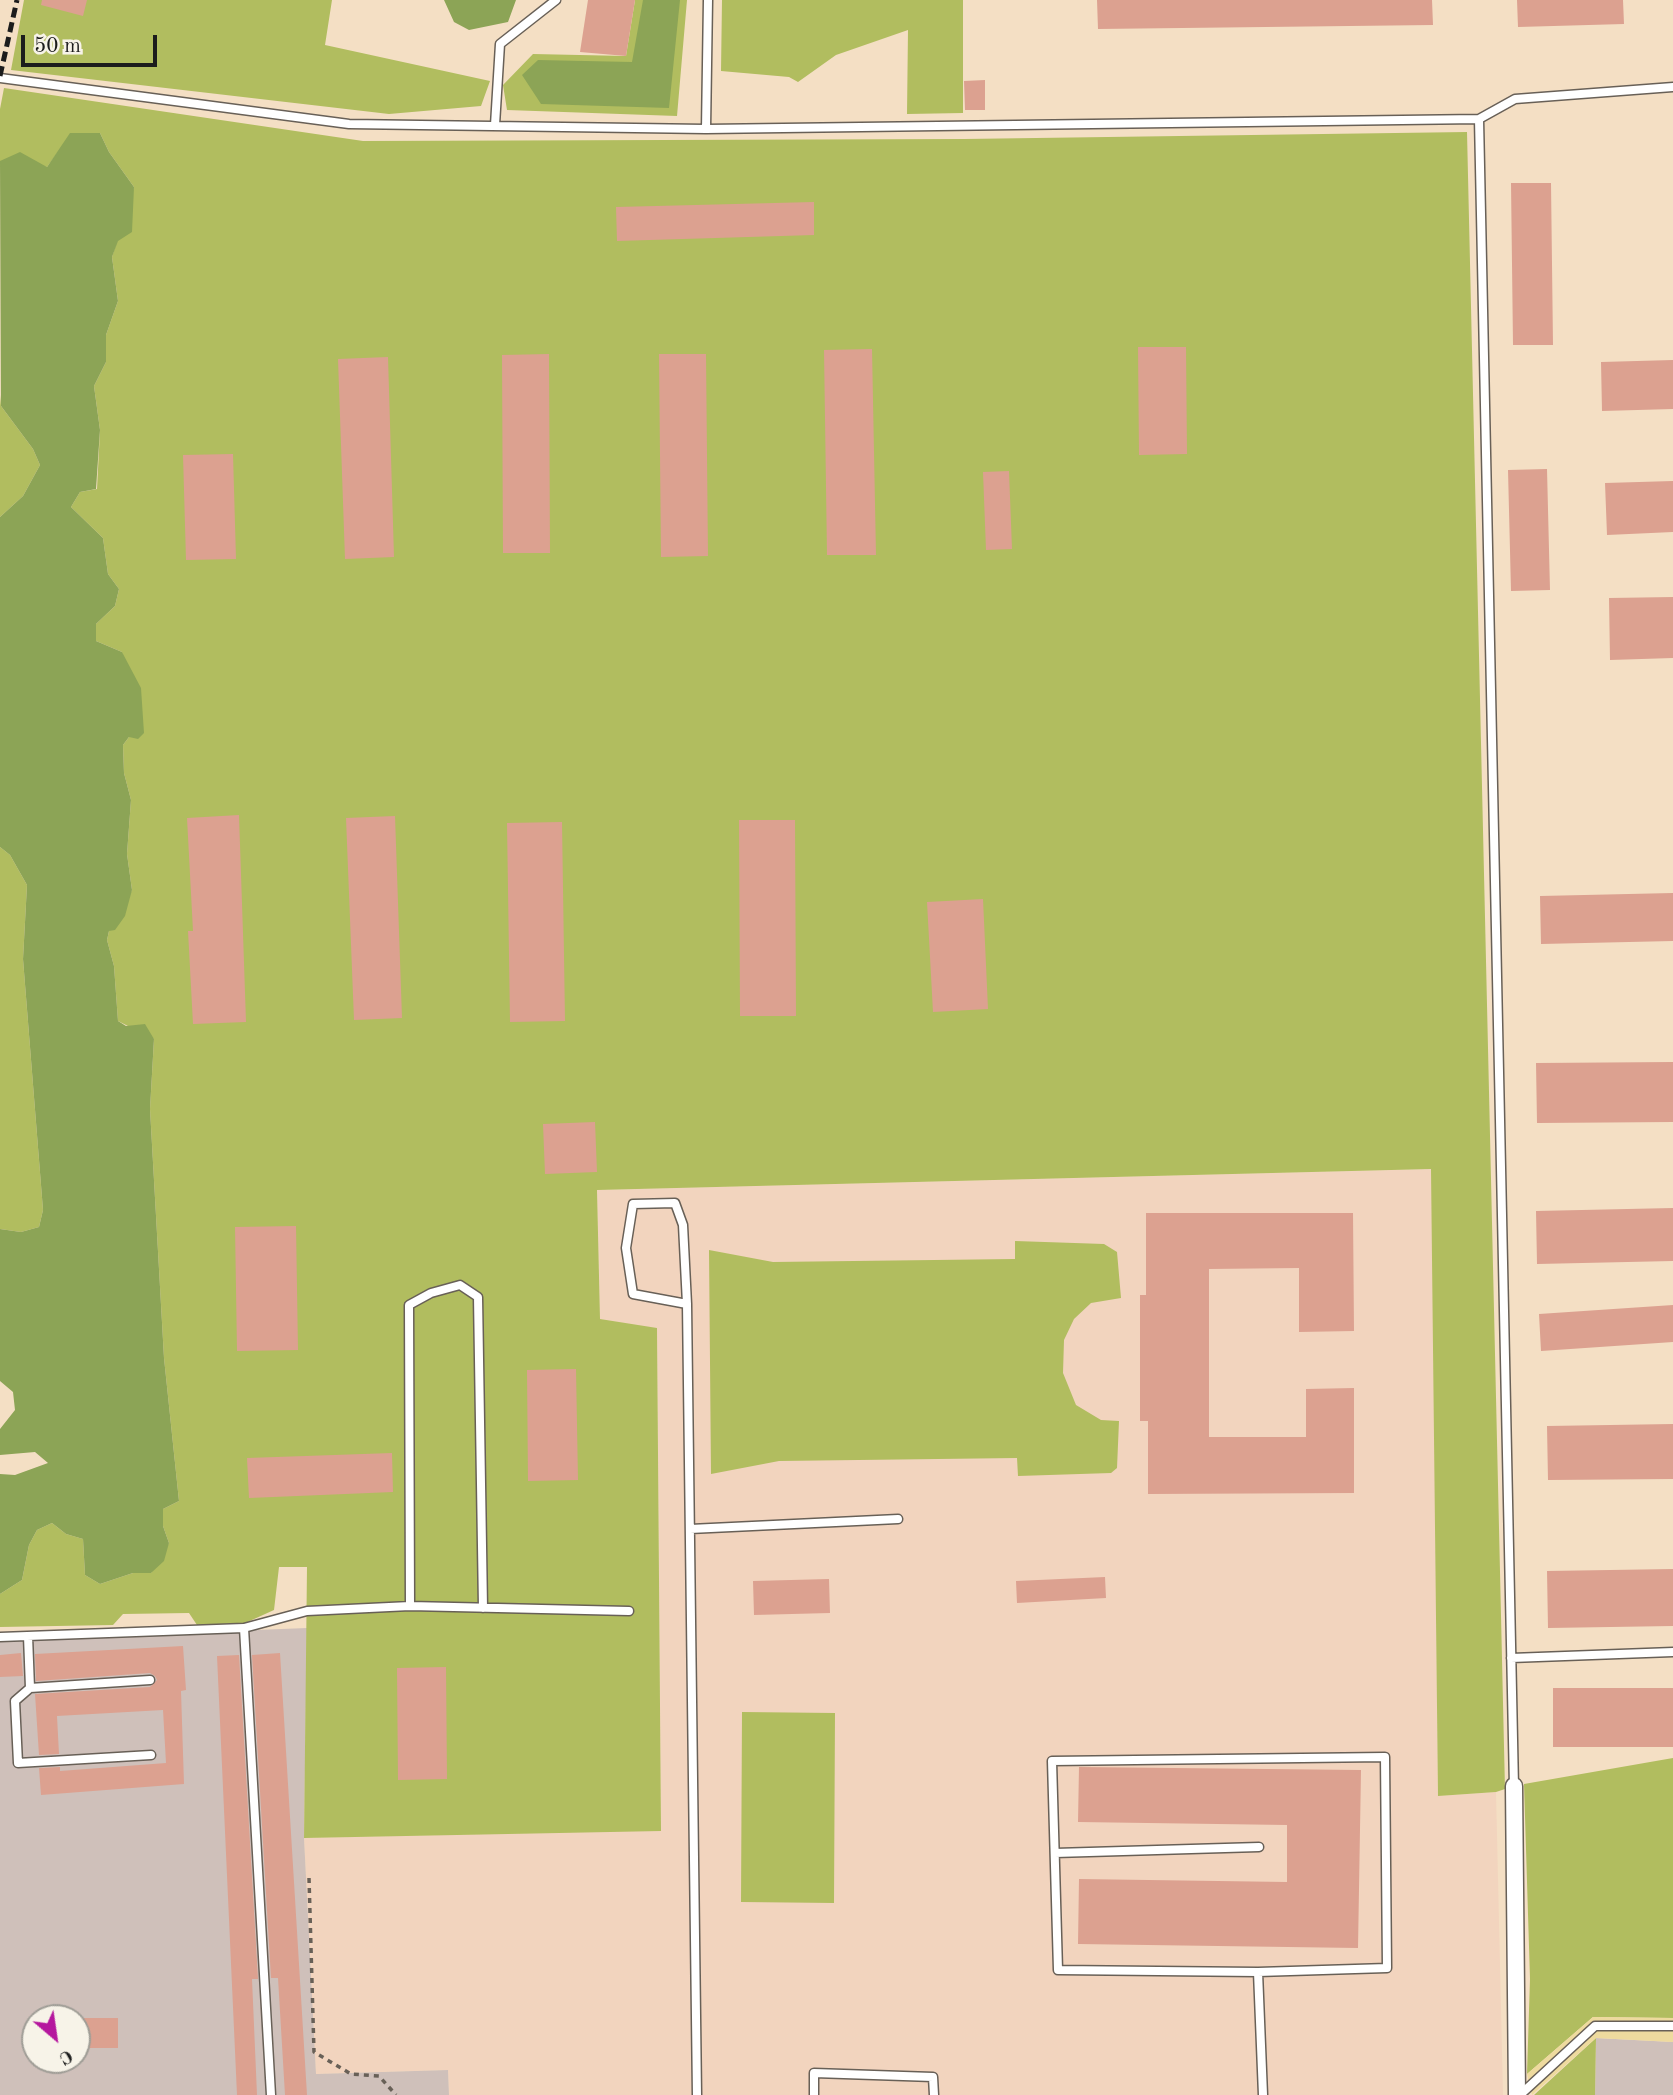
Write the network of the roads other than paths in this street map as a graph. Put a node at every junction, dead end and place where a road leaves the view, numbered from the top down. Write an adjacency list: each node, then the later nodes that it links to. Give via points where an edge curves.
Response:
1 (556, 0): 6 (lane, via 500,44)
2 (708, 0): 7 (lane)
3 (0, 78): 6 (lane, via 349,124)
4 (1673, 87): 5 (lane, via 1515,99)
5 (1479, 118): 7 (lane); 18 (lane)
6 (495, 125): 7 (lane)
7 (706, 129)
8 (687, 1304): 8 (lane, via 682,1225 675,1203 633,1204 626,1248 633,1294); 10 (lane)
9 (898, 1520): 10 (lane)
10 (690, 1529): 28 (lane)
11 (410, 1606): 12 (lane); 12 (lane, via 409,1305 460,1285 478,1297); 14 (lane, via 307,1611)
12 (483, 1608): 13 (lane)
13 (629, 1611)
14 (244, 1628): 15 (lane); 27 (lane)
15 (28, 1636): 16 (lane); 20 (lane)
16 (0, 1637)
17 (1673, 1652): 18 (lane)
18 (1511, 1658): 22 (lane)
19 (150, 1680): 20 (lane)
20 (30, 1688): 21 (lane, via 15,1701 18,1763)
21 (151, 1755)
22 (1514, 1786): 32 (street)
23 (1259, 1847): 24 (lane)
24 (1055, 1853): 25 (lane, via 1058,1970); 25 (lane, via 1052,1761 1385,1757 1387,1968)
25 (1258, 1972): 31 (lane)
26 (1673, 2026): 32 (lane, via 1595,2026)
27 (271, 2095)
28 (696, 2095)
29 (814, 2095): 30 (lane, via 814,2073 933,2077)
30 (934, 2095)
31 (1263, 2095)
32 (1519, 2095)

